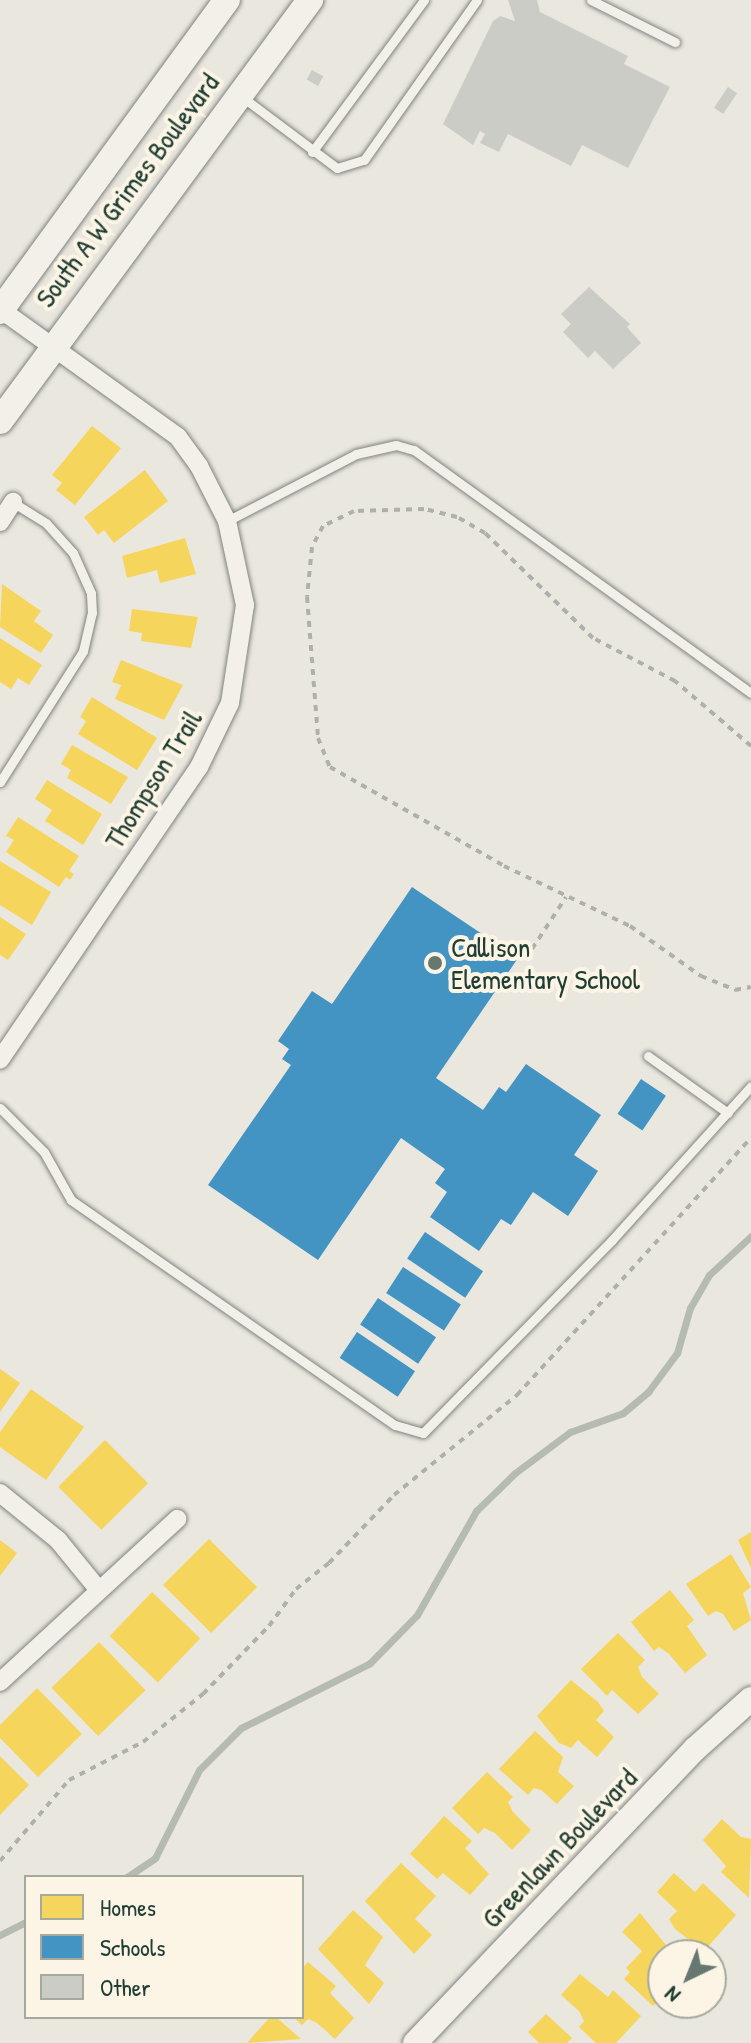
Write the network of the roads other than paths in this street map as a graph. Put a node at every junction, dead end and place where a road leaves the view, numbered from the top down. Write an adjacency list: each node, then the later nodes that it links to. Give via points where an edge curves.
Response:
1 (227, 0): 9 (main road, South A W Grimes Boulevard)
2 (310, 0): 7 (main road, South A W Grimes Boulevard)
3 (424, 0): 8 (lane)
4 (477, 0): 8 (lane, via 364,160 337,168)
5 (591, 0): 6 (lane)
6 (675, 42)
7 (238, 94): 8 (lane); 10 (main road, South A W Grimes Boulevard)
8 (312, 152)
9 (0, 310): 10 (street, Thompson Trail)
10 (50, 347): 11 (main road, South A W Grimes Boulevard); 13 (street, Thompson Trail, via 178,437)
11 (0, 421)
12 (13, 502): 14 (street); 16 (lane, via 46,523 73,553 91,593 92,613 83,651)
13 (227, 521): 15 (lane, via 356,454 396,445 414,450); 18 (street, Thompson Trail, via 245,605 230,703 199,767)
14 (0, 522)
15 (751, 693)
16 (0, 782)
17 (648, 1056): 21 (lane)
18 (0, 1060)
19 (751, 1086): 21 (lane)
20 (0, 1108): 21 (lane, via 44,1152 71,1200 395,1425 423,1433)
21 (728, 1113)
22 (0, 1493): 24 (street, via 58,1540)
23 (177, 1519): 24 (street)
24 (98, 1589): 25 (street)
25 (0, 1682)
26 (751, 1699): 27 (street, Greenlawn Boulevard, via 695,1749)
27 (422, 2041)

